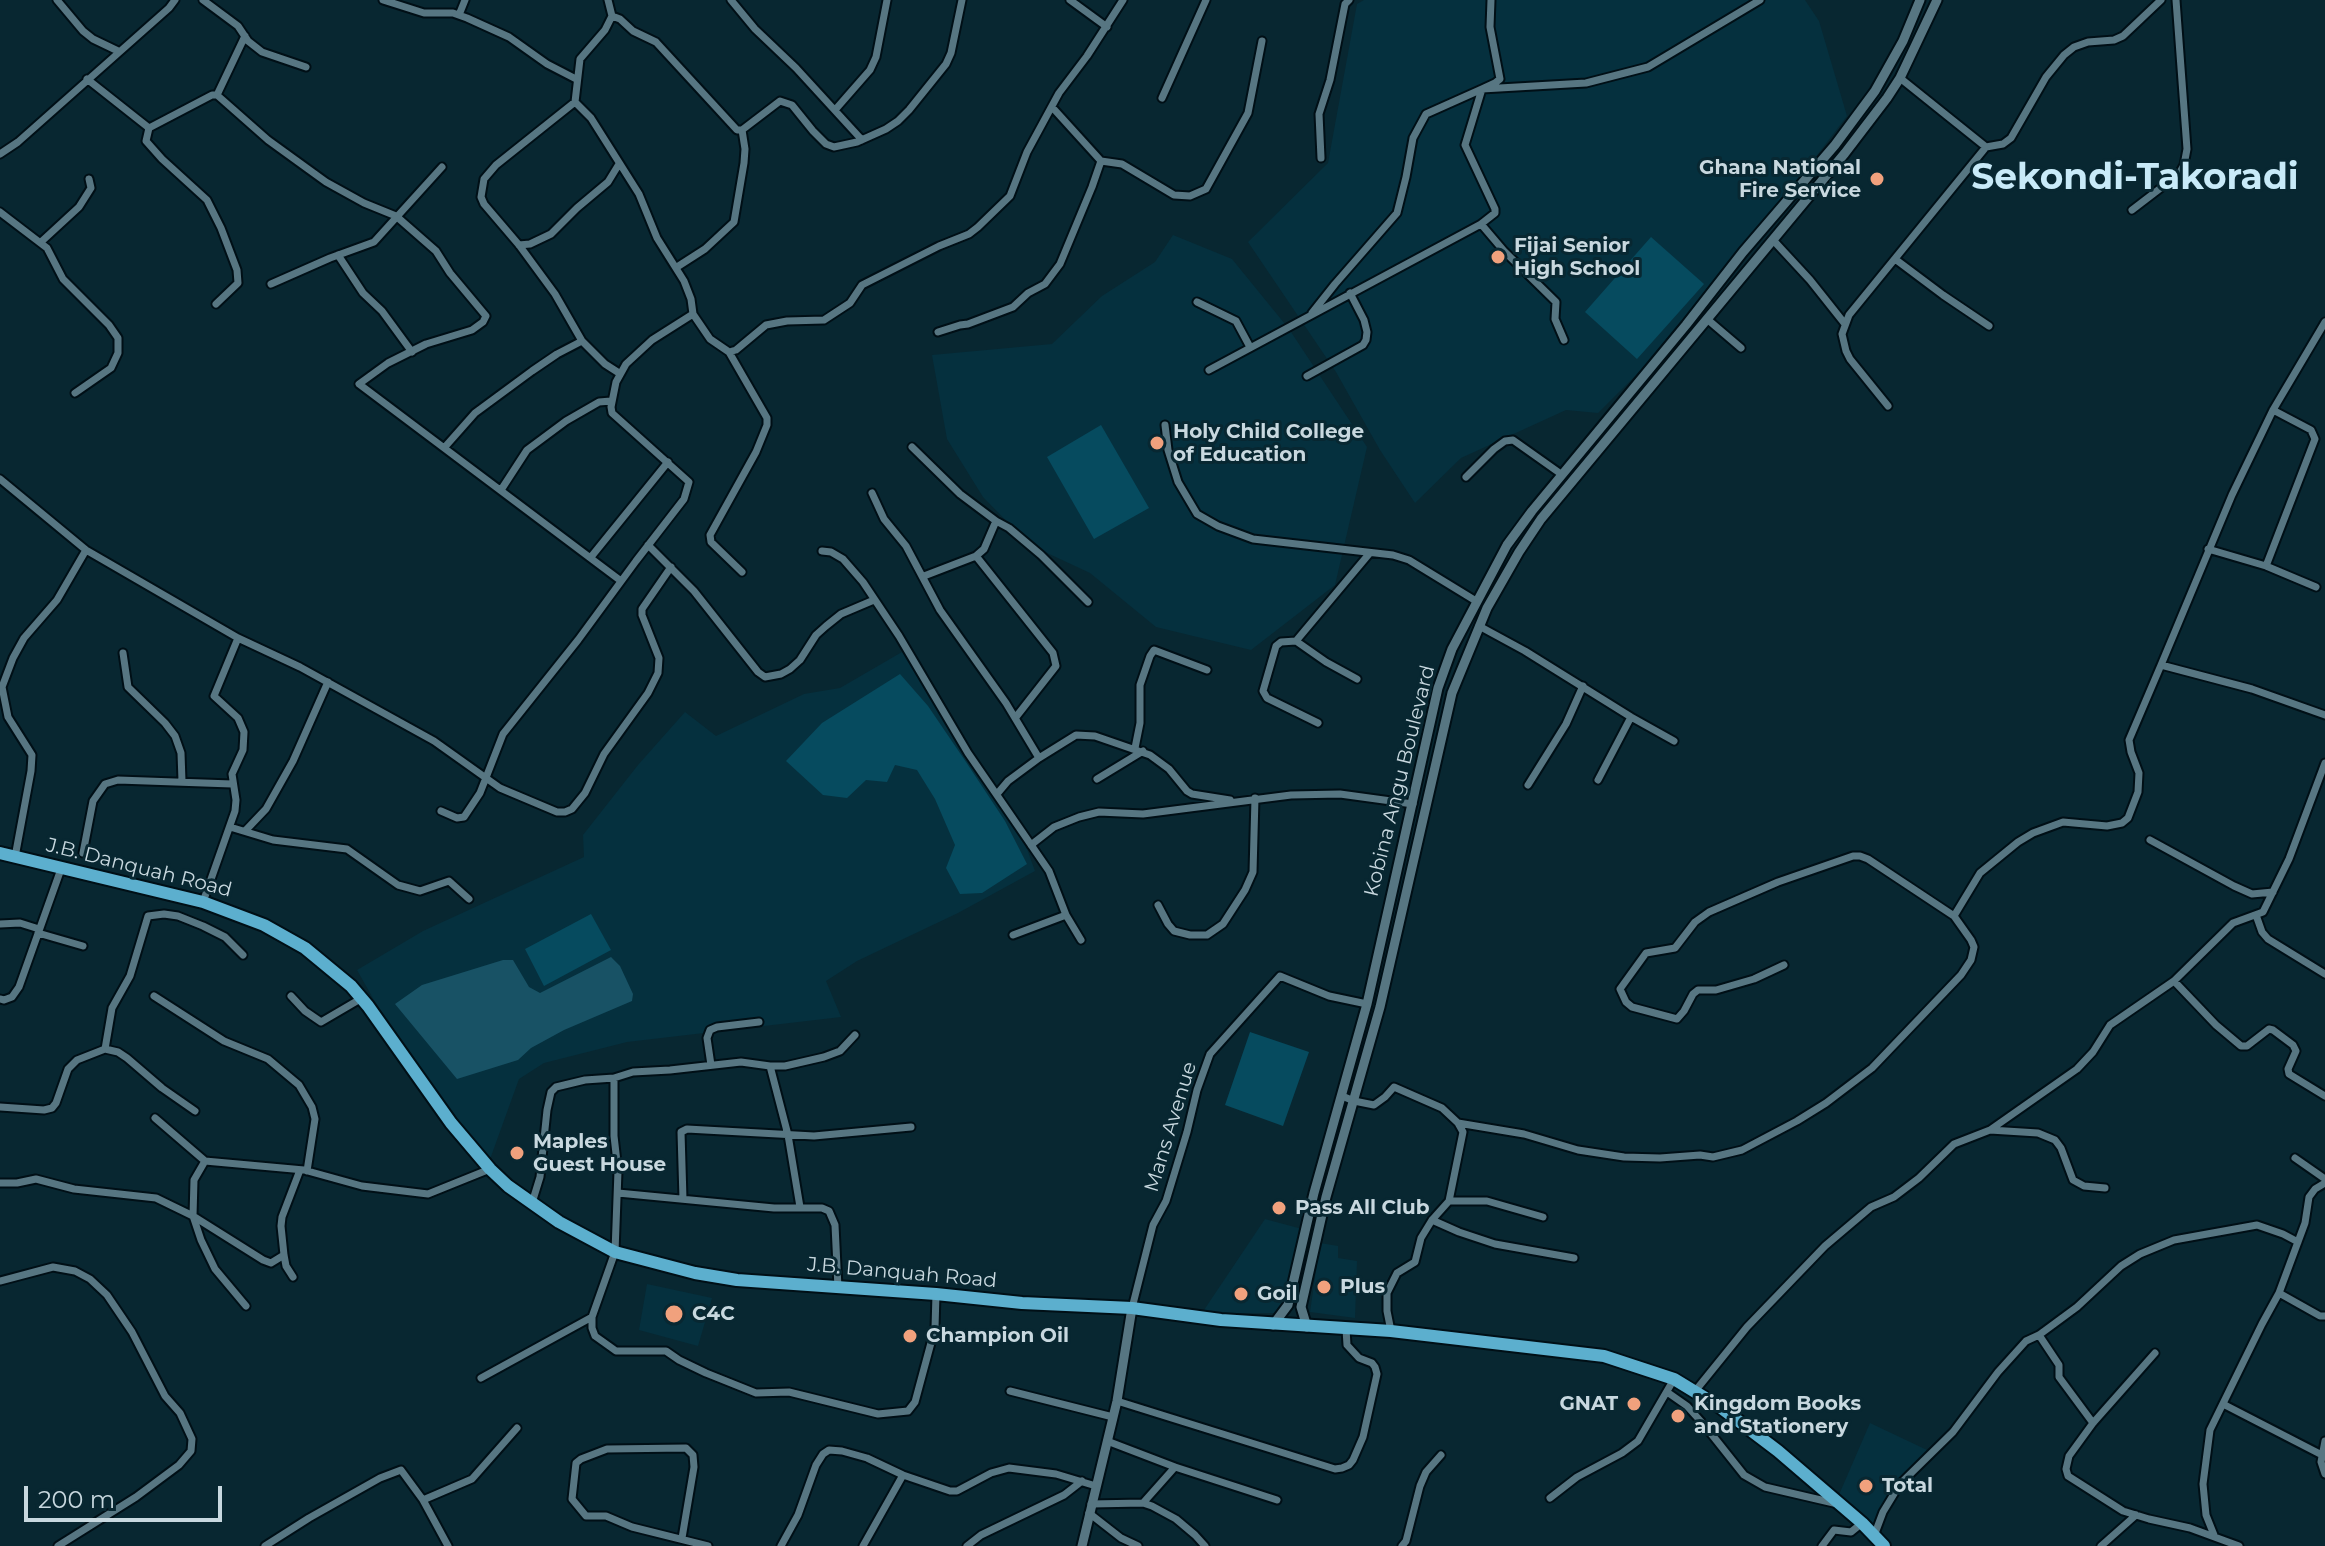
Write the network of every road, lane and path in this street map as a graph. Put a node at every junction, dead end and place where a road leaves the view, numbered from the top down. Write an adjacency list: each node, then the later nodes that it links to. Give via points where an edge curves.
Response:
1 (57, 0): 25 (street, via 83,31)
2 (175, 0): 25 (street)
3 (203, 0): 23 (street)
4 (383, 0): 20 (street, via 424,13)
5 (465, 0): 20 (street)
6 (608, 0): 21 (street)
7 (731, 0): 35 (street)
8 (887, 0): 35 (street, via 870,70)
9 (962, 0): 38 (street, via 951,53 940,74 898,121)
10 (1070, 0): 22 (street)
11 (1123, 0): 22 (street)
12 (1206, 0): 32 (street)
13 (1349, 0): 41 (street, via 1319,114)
14 (1491, 0): 30 (street, via 1490,27 1500,79)
15 (1760, 0): 30 (street, via 1635,71 1586,83)
16 (1920, 0): 84 (street, Kobina Angu Boulevard, via 1875,91 1835,145)
17 (1937, 0): 27 (street, Kobina Angu Boulevard)
18 (2161, 0): 39 (street, via 2123,36 2088,42 2064,55 2011,138)
19 (2176, 0): 46 (street, via 2184,165)
20 (459, 15): 29 (street, via 509,37)
21 (612, 16): 29 (street, via 580,59); 37 (street, via 656,42)
22 (1107, 27): 34 (street)
23 (245, 36): 26 (street, via 262,52); 31 (street)
24 (1262, 41): 42 (street, via 1248,113 1206,189 1174,195 1122,164)
25 (118, 51): 28 (street)
26 (306, 67)
27 (1900, 78): 39 (street); 50 (street, Kobina Angu Boulevard)
28 (87, 79): 36 (street); 40 (street)
29 (576, 79): 33 (street)
30 (1482, 89): 49 (street, via 1465,145 1495,209); 60 (street, via 1426,114 1413,138 1397,213)
31 (217, 95): 36 (street); 48 (street, via 326,182)
32 (1162, 98)
33 (575, 102): 43 (street); 52 (street, via 484,179 484,204)
34 (1052, 107): 42 (street); 72 (street, via 1010,196 969,234 862,285 850,303 824,320 766,325)
35 (835, 110): 38 (street)
36 (149, 128): 59 (street, via 146,141 207,200 237,270 238,283)
37 (742, 130): 38 (street, via 780,101 792,105 826,144); 55 (street, via 744,163 734,222)
38 (862, 140)
39 (1986, 147): 54 (street)
40 (0, 154)
41 (1321, 158)
42 (1101, 161): 66 (street, via 1051,278 1003,312)
43 (619, 164): 52 (street, via 608,182 551,234); 55 (street)
44 (442, 167): 48 (street)
45 (89, 179): 51 (street, via 91,188 79,207)
46 (2132, 210)
47 (0, 212): 51 (street)
48 (396, 216): 53 (street, via 374,242); 71 (street, via 436,251 486,316 472,330)
49 (1481, 224): 57 (street); 67 (street, via 1556,302 1555,319)
50 (1773, 240): 62 (street, Kobina Angu Boulevard); 64 (street)
51 (41, 242): 76 (street, via 63,279 118,338 111,368)
52 (519, 245): 68 (street)
53 (338, 255): 56 (street); 71 (street)
54 (1895, 259): 64 (street); 65 (street)
55 (677, 267): 61 (street)
56 (271, 284)
57 (1350, 293): 60 (street); 75 (street, via 1364,320 1366,340)
58 (1197, 302): 69 (street, via 1236,321)
59 (216, 304)
60 (1312, 313): 69 (street)
61 (693, 314): 72 (street, via 710,339); 74 (street, via 652,340)
62 (1707, 319): 70 (street); 106 (street, Kobina Angu Boulevard, via 1541,519)
63 (2325, 322): 79 (street)
64 (1845, 324): 78 (street, via 1842,334 1850,359)
65 (1989, 326)
66 (938, 332)
67 (1564, 340)
68 (582, 341): 74 (street); 82 (street, via 475,413)
69 (1250, 347): 73 (street)
70 (1741, 348)
71 (412, 352): 82 (street, via 359,384)
72 (729, 352): 99 (street, via 767,418 756,452 710,535)
73 (1209, 370)
74 (619, 373): 77 (street)
75 (1307, 376)
76 (75, 393)
77 (611, 401): 83 (street, via 612,413); 87 (street, via 566,421 527,450)
78 (1888, 406)
79 (2273, 410): 91 (street); 97 (street, via 2311,430 2315,439)
80 (1165, 425): 94 (street, via 1178,482 1197,514 1253,539)
81 (912, 447): 89 (street)
82 (444, 448): 87 (street)
83 (668, 462): 90 (street, via 689,482 684,499); 96 (street)
84 (1561, 474): 85 (street, via 1513,440 1494,449); 104 (street, Kobina Angu Boulevard, via 1507,545)
85 (1466, 477)
86 (0, 479): 92 (street)
87 (501, 490): 96 (street)
88 (872, 493): 100 (street)
89 (996, 521): 95 (street); 105 (street, via 1041,555)
90 (648, 545): 98 (street); 101 (street)
91 (2208, 549): 97 (street); 110 (street)
92 (86, 550): 107 (street); 141 (street, via 57,600 24,638 2,687 8,717 32,755)
93 (822, 551): 103 (street, via 843,559)
94 (1369, 554): 104 (street, via 1409,560); 108 (street)
95 (976, 556): 100 (street); 116 (street, via 1053,653 1056,666)
96 (591, 557): 101 (street)
97 (2266, 566): 102 (street)
98 (671, 567): 103 (street, via 765,677 790,669 826,626); 123 (street, via 642,609 659,658 658,673 572,809 557,812)
99 (742, 572)
100 (924, 576): 116 (street, via 940,610)
101 (621, 581): 123 (street, via 503,734)
102 (2316, 587)
103 (874, 600): 129 (street)
104 (1476, 601): 132 (street, Kobina Angu Boulevard, via 1438,688)
105 (1088, 602)
106 (1479, 626): 114 (street); 133 (street, Kobina Angu Boulevard, via 1452,693)
107 (238, 638): 113 (street); 127 (street, via 214,696 238,718 244,732)
108 (1296, 641): 112 (street); 118 (street, via 1276,646 1263,691 1267,698)
109 (123, 653): 126 (street, via 131,692 175,736)
110 (2161, 665): 115 (street); 151 (street, via 2129,740 2139,773 2128,818 2107,826 2063,822 2033,833 1980,873)
111 (1207, 670): 120 (street, via 1154,650 1140,685)
112 (1357, 679)
113 (328, 682): 123 (street, via 434,741); 136 (street, via 286,773 266,809)
114 (1583, 686): 117 (street); 128 (street)
115 (2325, 715)
116 (1016, 717): 121 (street)
117 (1631, 717): 119 (street); 125 (street)
118 (1318, 723)
119 (1674, 741)
120 (1139, 750): 121 (street, via 1076,735); 124 (street); 131 (street, via 1169,769 1192,794)
121 (1039, 758): 129 (street)
122 (2325, 763): 143 (street)
123 (485, 778): 134 (street, via 464,817)
124 (1097, 779)
125 (1598, 780)
126 (182, 781): 127 (street); 140 (street, via 105,784 93,801)
127 (232, 784): 135 (street, via 236,800)
128 (1528, 785)
129 (997, 794): 138 (street)
130 (1255, 798): 131 (street); 132 (street, via 1340,794); 147 (street, via 1253,872 1223,924 1207,935 1174,931)
131 (1237, 801): 138 (street, via 1143,814 1099,812 1054,827)
132 (1413, 804): 133 (street); 165 (street, Kobina Angu Boulevard)
133 (1425, 807): 174 (street, Kobina Angu Boulevard)
134 (441, 811)
135 (230, 827): 136 (street); 146 (street)
136 (246, 830): 145 (street, via 273,840 347,849 398,885 420,891 449,881)
137 (2150, 840): 143 (street, via 2243,890)
138 (1031, 845): 148 (street, via 1049,871)
139 (0, 853): 141 (highway, J.B. Danquah Road)
140 (83, 853)
141 (15, 857): 142 (highway, J.B. Danquah Road)
142 (61, 869): 144 (highway, J.B. Danquah Road); 153 (street)
143 (2273, 892): 149 (street, via 2268,907)
144 (184, 897): 146 (highway, J.B. Danquah Road); 150 (street)
145 (469, 899)
146 (203, 902): 163 (highway, J.B. Danquah Road, via 286,937 322,960)
147 (1158, 905)
148 (1066, 915): 154 (street); 155 (street)
149 (2256, 915): 159 (street, via 2268,939); 160 (street, via 2233,923)
150 (178, 916): 157 (street, via 225,937); 168 (street, via 148,916 130,976 112,1008)
151 (1954, 916): 158 (street, via 1868,859 1853,856 1709,912 1675,948 1646,953 1620,989 1632,1007 1677,1019 1698,990 1754,979); 178 (street, via 1974,947 1961,975 1848,1088 1742,1150 1713,1157 1624,1157)
152 (0, 924): 153 (street, via 20,923)
153 (39, 931): 156 (street); 164 (street, via 16,994)
154 (1013, 935)
155 (1081, 940)
156 (83, 946)
157 (243, 955)
158 (1784, 965)
159 (2325, 974)
160 (2174, 981): 173 (street, via 2241,1046 2269,1029 2293,1045 2289,1074); 180 (street, via 2110,1025 2077,1069)
161 (154, 996): 185 (street, via 224,1041 268,1059 299,1085 315,1119)
162 (291, 996): 163 (street, via 321,1022)
163 (362, 998): 184 (highway, J.B. Danquah Road)
164 (0, 999)
165 (1367, 1004): 172 (street, Kobina Angu Boulevard); 209 (street, Mans Avenue, via 1329,996 1280,976 1210,1054 1166,1201 1153,1225)
166 (759, 1022): 169 (street, via 710,1030)
167 (855, 1035): 170 (street, via 840,1051 824,1057)
168 (105, 1049): 175 (street, via 68,1069 52,1108); 176 (street, via 127,1058)
169 (711, 1065): 170 (street); 171 (street)
170 (770, 1066): 181 (street)
171 (614, 1078): 189 (street); 192 (street, via 566,1083 551,1092)
172 (1342, 1096): 174 (street); 206 (street, Kobina Angu Boulevard)
173 (2325, 1096)
174 (1354, 1101): 178 (street, via 1374,1105 1394,1087 1442,1108); 208 (street, Kobina Angu Boulevard)
175 (0, 1107)
176 (195, 1111)
177 (155, 1118): 183 (street)
178 (1458, 1123): 191 (street, via 1463,1139)
179 (911, 1127): 181 (street)
180 (1990, 1130): 188 (street, via 2038,1133 2055,1140 2073,1180); 220 (street, via 1954,1144 1919,1178 1871,1207 1825,1246 1747,1327)
181 (788, 1135): 190 (street, via 681,1132); 193 (street)
182 (2295, 1158): 186 (street)
183 (205, 1161): 185 (street); 194 (street, via 194,1180)
184 (490, 1169): 185 (street, via 428,1194 362,1186); 192 (highway, J.B. Danquah Road)
185 (303, 1170): 199 (street, via 282,1217)
186 (2325, 1181): 197 (street, via 2309,1197)
187 (0, 1183): 194 (street, via 36,1179 156,1198)
188 (2105, 1188)
189 (618, 1193): 190 (street); 198 (street)
190 (683, 1199): 193 (street)
191 (1449, 1201): 195 (street, via 1487,1201); 196 (street)
192 (532, 1203): 198 (highway, J.B. Danquah Road)
193 (800, 1207): 203 (street, via 822,1208 833,1216)
194 (193, 1216): 199 (street, via 263,1260 271,1263); 207 (street, via 215,1269)
195 (1543, 1217)
196 (1432, 1220): 200 (street, via 1495,1244); 215 (street, via 1415,1262 1397,1273 1387,1293)
197 (2298, 1242): 204 (street); 216 (street, via 2257,1225 2174,1240 2121,1266)
198 (615, 1252): 203 (highway, J.B. Danquah Road, via 737,1280); 211 (street)
199 (284, 1255): 201 (street)
200 (1574, 1258)
201 (293, 1277)
202 (0, 1281): 248 (street, via 53,1267 90,1279 132,1332 192,1439 191,1451 179,1465)
203 (838, 1288): 205 (highway, J.B. Danquah Road)
204 (2279, 1293): 210 (street); 224 (street)
205 (936, 1294): 209 (highway, J.B. Danquah Road); 211 (street, via 935,1328 915,1402 908,1411 878,1414 789,1392 756,1393 666,1351 616,1351 595,1336)
206 (1288, 1305): 208 (street); 212 (street, Kobina Angu Boulevard)
207 (246, 1306)
208 (1301, 1307): 213 (street, Kobina Angu Boulevard)
209 (1132, 1308): 212 (highway, J.B. Danquah Road); 223 (street)
210 (2325, 1316)
211 (592, 1317): 218 (street)
212 (1273, 1325): 213 (highway, J.B. Danquah Road)
213 (1307, 1327): 214 (highway, J.B. Danquah Road)
214 (1346, 1329): 215 (highway, J.B. Danquah Road); 223 (street, via 1347,1345 1372,1363 1377,1374 1363,1437 1353,1460 1342,1468)
215 (1391, 1331): 219 (highway, J.B. Danquah Road, via 1604,1356)
216 (2039, 1335): 226 (street, via 2059,1365 2061,1380); 246 (street, via 2026,1341 1953,1432 1900,1484)
217 (2155, 1353): 226 (street)
218 (481, 1378)
219 (1674, 1379): 220 (highway, J.B. Danquah Road); 222 (street)
220 (1696, 1390): 241 (highway, J.B. Danquah Road)
221 (1010, 1391): 225 (street)
222 (1667, 1392): 237 (street, via 1638,1441); 241 (street, via 1687,1406 1744,1475 1765,1487)
223 (1117, 1401): 225 (street)
224 (2223, 1404): 231 (street); 245 (street, via 2210,1430 2203,1484)
225 (1113, 1417): 228 (street)
226 (2093, 1423): 243 (street, via 2069,1456 2068,1476)
227 (517, 1428): 238 (street, via 472,1479)
228 (1107, 1441): 232 (street); 236 (street)
229 (2325, 1441): 231 (street)
230 (1441, 1455): 258 (street, via 1420,1486)
231 (2322, 1455): 233 (street)
232 (1175, 1467): 239 (street); 240 (street)
233 (2325, 1474)
234 (903, 1475): 235 (street, via 950,1491 1009,1468); 252 (street, via 867,1458 829,1450); 253 (street)
235 (1082, 1481): 236 (street); 254 (street)
236 (1096, 1486): 242 (street)
237 (1550, 1498)
238 (423, 1500): 249 (street, via 401,1470 392,1472); 250 (street)
239 (1277, 1500)
240 (1143, 1503): 242 (street); 257 (street, via 1176,1519)
241 (1839, 1505): 244 (highway, J.B. Danquah Road)
242 (1090, 1508): 255 (street); 256 (street, via 1121,1538)
243 (2136, 1515): 245 (street); 261 (street)
244 (1862, 1523): 246 (highway, J.B. Danquah Road); 259 (street, via 1851,1532 1830,1532)
245 (2214, 1535): 262 (street)
246 (1874, 1536): 260 (highway, J.B. Danquah Road)
247 (682, 1538): 247 (street, via 606,1516 586,1516 572,1499 576,1463 607,1449 686,1448 694,1467); 251 (street)
248 (58, 1546)
249 (265, 1546)
250 (448, 1546)
251 (708, 1546)
252 (781, 1546)
253 (863, 1546)
254 (967, 1546)
255 (1082, 1546)
256 (1138, 1546)
257 (1205, 1546)
258 (1402, 1546)
259 (1822, 1546)
260 (1884, 1546)
261 (2101, 1546)
262 (2239, 1546)

